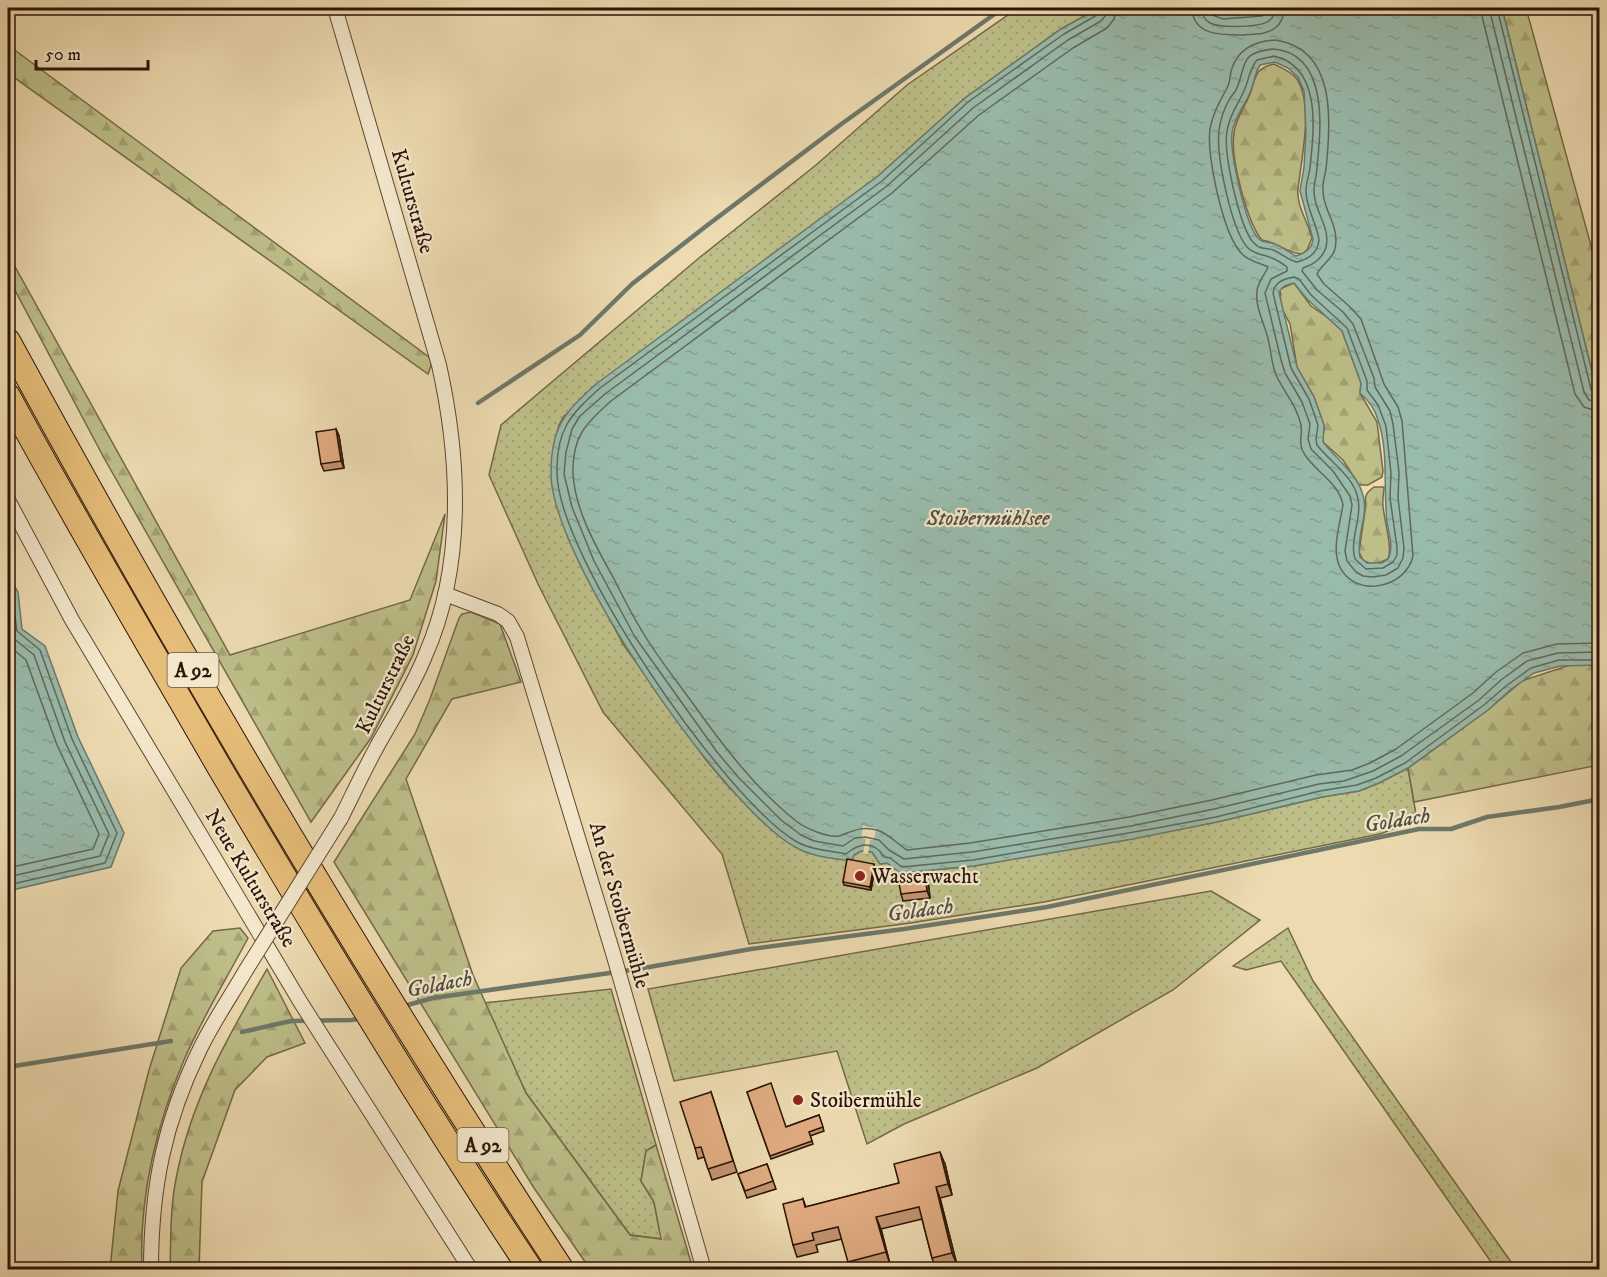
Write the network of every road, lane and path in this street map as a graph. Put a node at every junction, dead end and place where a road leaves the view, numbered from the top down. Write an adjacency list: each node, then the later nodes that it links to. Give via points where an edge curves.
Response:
1 (335, 8): 5 (street, Kulturstraße, via 448,405 456,484)
2 (8, 341): 9 (highway, A 92, via 167,626 293,839)
3 (8, 396): 8 (highway, A 92, via 272,856)
4 (8, 500): 7 (street, Neue Kulturstraße, via 72,620 301,1003)
5 (445, 594): 6 (street, Kulturstraße, bridge, via 426,655 402,706 341,818 201,1047 173,1115 161,1157 151,1228); 10 (street, An der Stoibermühle, via 498,614 508,621 517,637)
6 (152, 1269)
7 (471, 1269)
8 (531, 1269)
9 (562, 1269)
10 (704, 1269)

